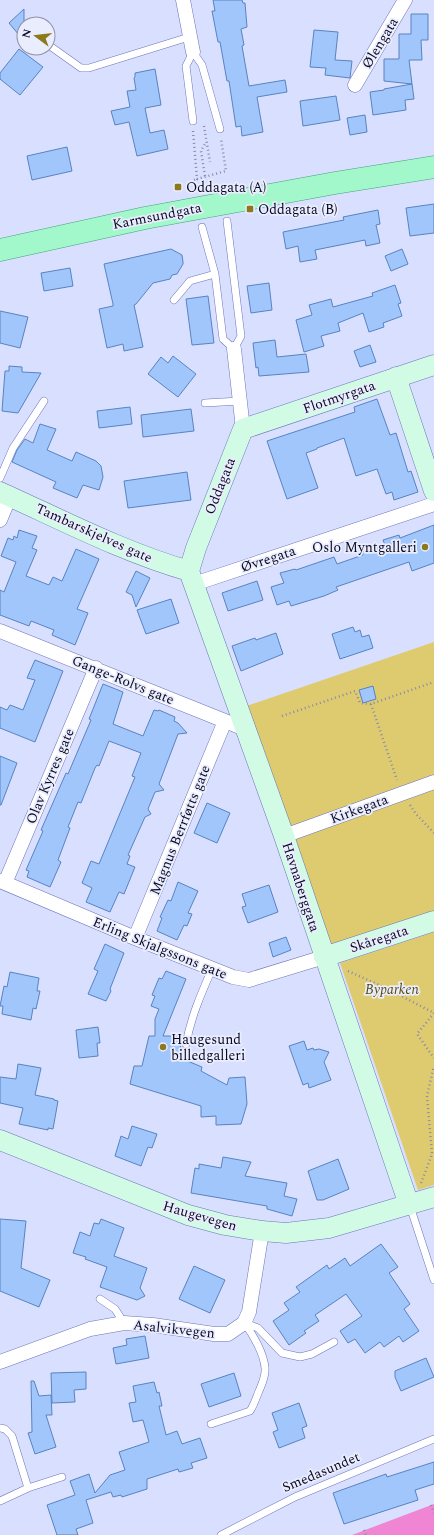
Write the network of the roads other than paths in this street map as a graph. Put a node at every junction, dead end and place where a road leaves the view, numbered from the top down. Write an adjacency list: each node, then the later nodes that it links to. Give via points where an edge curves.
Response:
1 (183, 0): 3 (street)
2 (406, 0): 6 (street, Ølengata)
3 (189, 37): 4 (lane, via 89,68 81,68); 5 (street)
4 (56, 50)
5 (193, 52): 7 (lane, via 186,66); 8 (lane, via 202,65)
6 (355, 85)
7 (193, 121)
8 (220, 129)
9 (434, 155): 13 (main road, Karmsundgata, via 293,178)
10 (434, 167): 14 (main road, Karmsundgata, via 145,218)
11 (227, 221): 17 (lane, via 242,336)
12 (202, 227): 15 (lane)
13 (0, 236)
14 (0, 250)
15 (215, 274): 16 (lane, via 190,281); 17 (lane, via 223,338)
16 (174, 300)
17 (234, 349): 21 (street, Oddagata)
18 (434, 364): 19 (street, Flotmyrgata)
19 (396, 378): 23 (street, Flotmyrgata); 25 (street)
20 (44, 401): 24 (lane, via 13,448)
21 (240, 401): 22 (lane); 23 (street, Oddagata)
22 (205, 403)
23 (243, 429): 29 (street, Oddagata, via 196,548)
24 (0, 478)
25 (434, 491)
26 (5, 494): 28 (street); 29 (street, Tambarskjelves gate)
27 (434, 504): 29 (street, Øvregata)
28 (0, 520)
29 (191, 577): 33 (street, Havnaberggata)
30 (0, 631): 31 (street, Gange-Rolvs gate)
31 (96, 668): 32 (street, Gange-Rolvs gate); 36 (street, Olav Kyrres gate)
32 (225, 721): 33 (street, Gange-Rolvs gate); 38 (street, Magnus Berrføtts gate)
33 (245, 729): 35 (street, Havnaberggata)
34 (434, 782): 35 (street, Kirkegata)
35 (284, 836): 39 (street, Havnaberggata)
36 (2, 882): 38 (street, Erling Skjalgssons gate)
37 (434, 921): 39 (street, Skåregata)
38 (136, 938): 40 (street, Erling Skjalgssons gate)
39 (324, 957): 40 (street, Erling Skjalgssons gate, via 249,980); 44 (street, Havnaberggata)
40 (212, 969): 41 (lane, via 197,1003)
41 (186, 1044)
42 (0, 1140): 45 (street, Haugevegen, via 188,1215 225,1225)
43 (434, 1197): 44 (street, Haugevegen)
44 (409, 1205): 45 (street, Haugevegen, via 329,1228 286,1233); 46 (lane)
45 (262, 1230): 49 (street, via 249,1312)
46 (434, 1280)
47 (100, 1299): 48 (lane, Asalvikvegen, via 115,1309)
48 (124, 1323): 49 (street, Asalvikvegen, via 214,1334 228,1334); 51 (street, Asalvikvegen, via 90,1329)
49 (244, 1323): 50 (lane, via 258,1328 282,1352 300,1357 312,1354); 52 (lane, via 253,1334 264,1362 264,1377 250,1411)
50 (334, 1342)
51 (0, 1362)
52 (212, 1424)
53 (0, 1428): 56 (lane, via 12,1436)
54 (434, 1439): 58 (lane, Smedasundet, via 295,1497)
55 (62, 1477): 56 (lane)
56 (28, 1488): 57 (lane)
57 (0, 1501)
58 (221, 1535)

